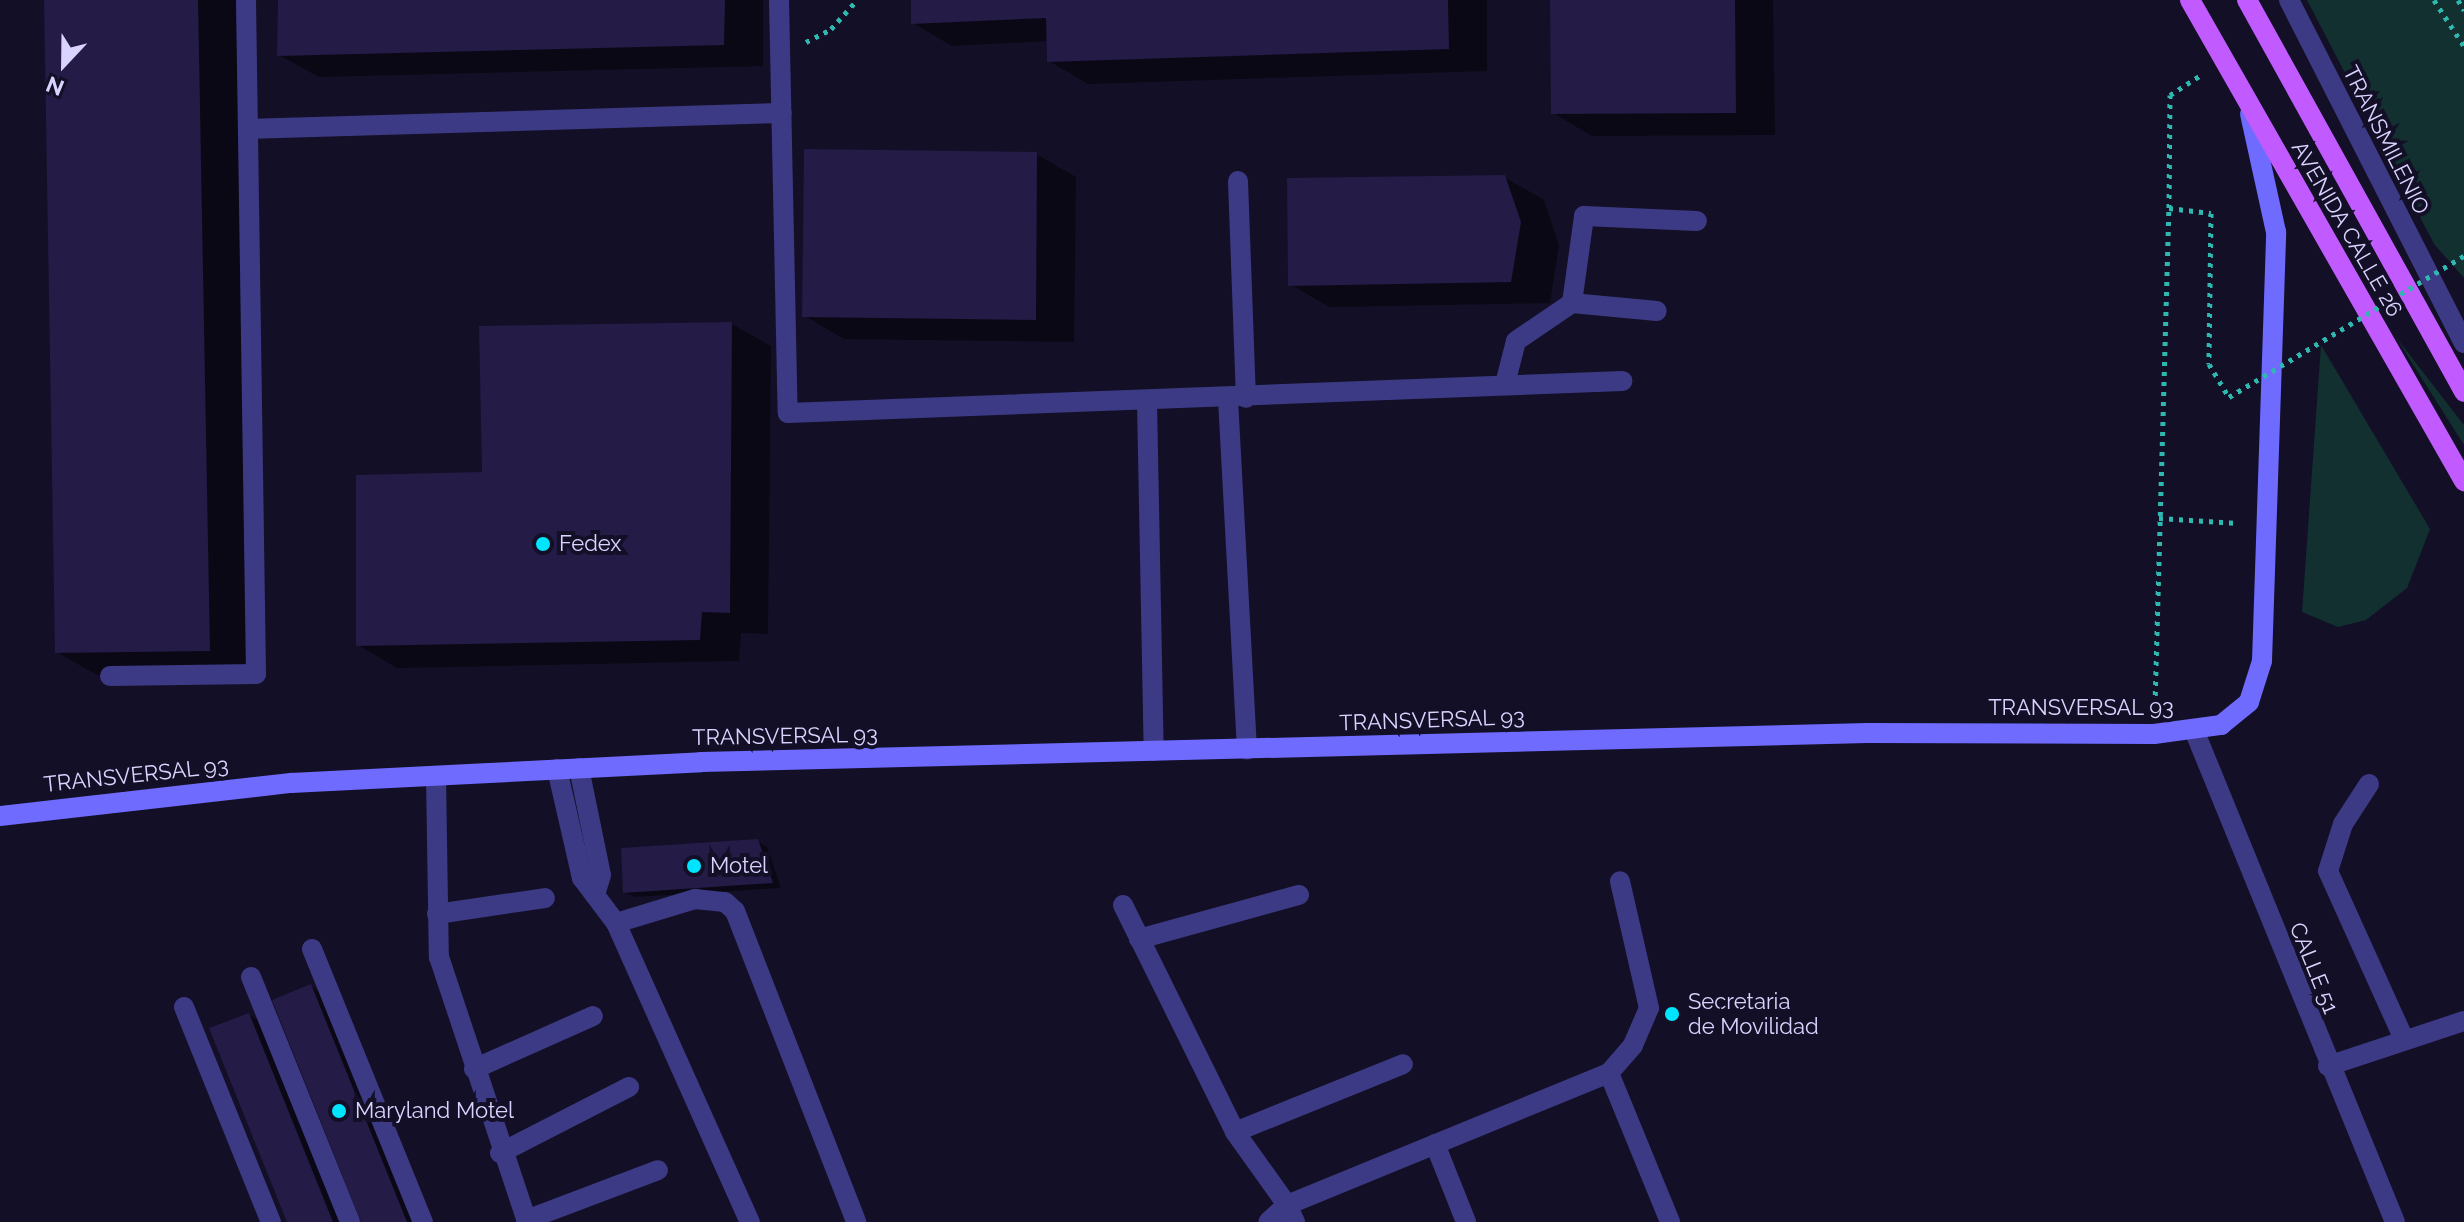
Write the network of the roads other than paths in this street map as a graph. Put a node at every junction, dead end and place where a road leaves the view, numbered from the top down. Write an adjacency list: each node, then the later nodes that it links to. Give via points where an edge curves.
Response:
1 (246, 0): 8 (lane)
2 (779, 0): 7 (lane)
3 (2190, 0): 6 (main road, AVENIDA CALLE 26)
4 (2247, 0): 18 (main road, AVENIDA CALLE 26)
5 (2289, 0): 11 (lane, TRANSMILENIO)
6 (2245, 98): 21 (main road, AVENIDA CALLE 26); 23 (main road, TRANSVERSAL 93, via 2276,232 2258,683 2238,714)
7 (782, 113): 8 (lane); 20 (lane, via 788,413)
8 (248, 129): 22 (lane, via 256,674)
9 (1238, 181): 19 (lane)
10 (1697, 221): 12 (lane, via 1584,216)
11 (2443, 301): 14 (lane); 15 (lane, TRANSMILENIO)
12 (1572, 303): 13 (lane); 16 (lane, via 1516,341)
13 (1657, 311)
14 (2464, 311)
15 (2464, 343)
16 (1506, 380): 17 (lane); 19 (lane)
17 (1622, 381)
18 (2464, 392)
19 (1237, 398): 20 (lane); 24 (lane)
20 (1147, 401): 25 (lane)
21 (2464, 481)
22 (110, 676)
23 (2194, 730): 24 (main road, TRANSVERSAL 93); 46 (lane, CALLE 51)
24 (1247, 749): 25 (main road, TRANSVERSAL 93)
25 (1154, 751): 26 (main road, TRANSVERSAL 93)
26 (579, 768): 27 (main road, TRANSVERSAL 93); 32 (lane, via 601,875)
27 (557, 769): 28 (main road, TRANSVERSAL 93); 32 (lane, via 582,878)
28 (436, 776): 30 (main road, TRANSVERSAL 93, via 152,795); 36 (lane)
29 (2369, 784): 44 (lane, via 2343,824 2328,871)
30 (0, 816)
31 (1620, 881): 48 (lane, via 1649,1008 1638,1037)
32 (595, 895): 37 (lane)
33 (1299, 895): 38 (lane)
34 (545, 898): 36 (lane)
35 (1123, 905): 38 (lane)
36 (437, 914): 47 (lane, via 447,998)
37 (616, 923): 59 (lane); 60 (lane, via 695,899 725,902 735,911)
38 (1139, 939): 50 (lane)
39 (312, 949): 58 (lane)
40 (251, 977): 57 (lane)
41 (184, 1007): 56 (lane)
42 (593, 1016): 47 (lane)
43 (2464, 1021): 44 (lane)
44 (2404, 1039): 46 (lane)
45 (1403, 1064): 50 (lane)
46 (2328, 1066): 64 (lane, CALLE 51)
47 (474, 1069): 52 (lane)
48 (1609, 1073): 51 (lane); 63 (lane)
49 (629, 1087): 52 (lane)
50 (1235, 1132): 54 (lane)
51 (1435, 1144): 54 (lane); 62 (lane)
52 (500, 1153): 55 (lane)
53 (658, 1170): 55 (lane)
54 (1291, 1214): 61 (lane)
55 (527, 1221)
56 (271, 1222)
57 (350, 1222)
58 (423, 1222)
59 (750, 1222)
60 (856, 1222)
61 (1268, 1222)
62 (1466, 1222)
63 (1670, 1222)
64 (2395, 1222)

